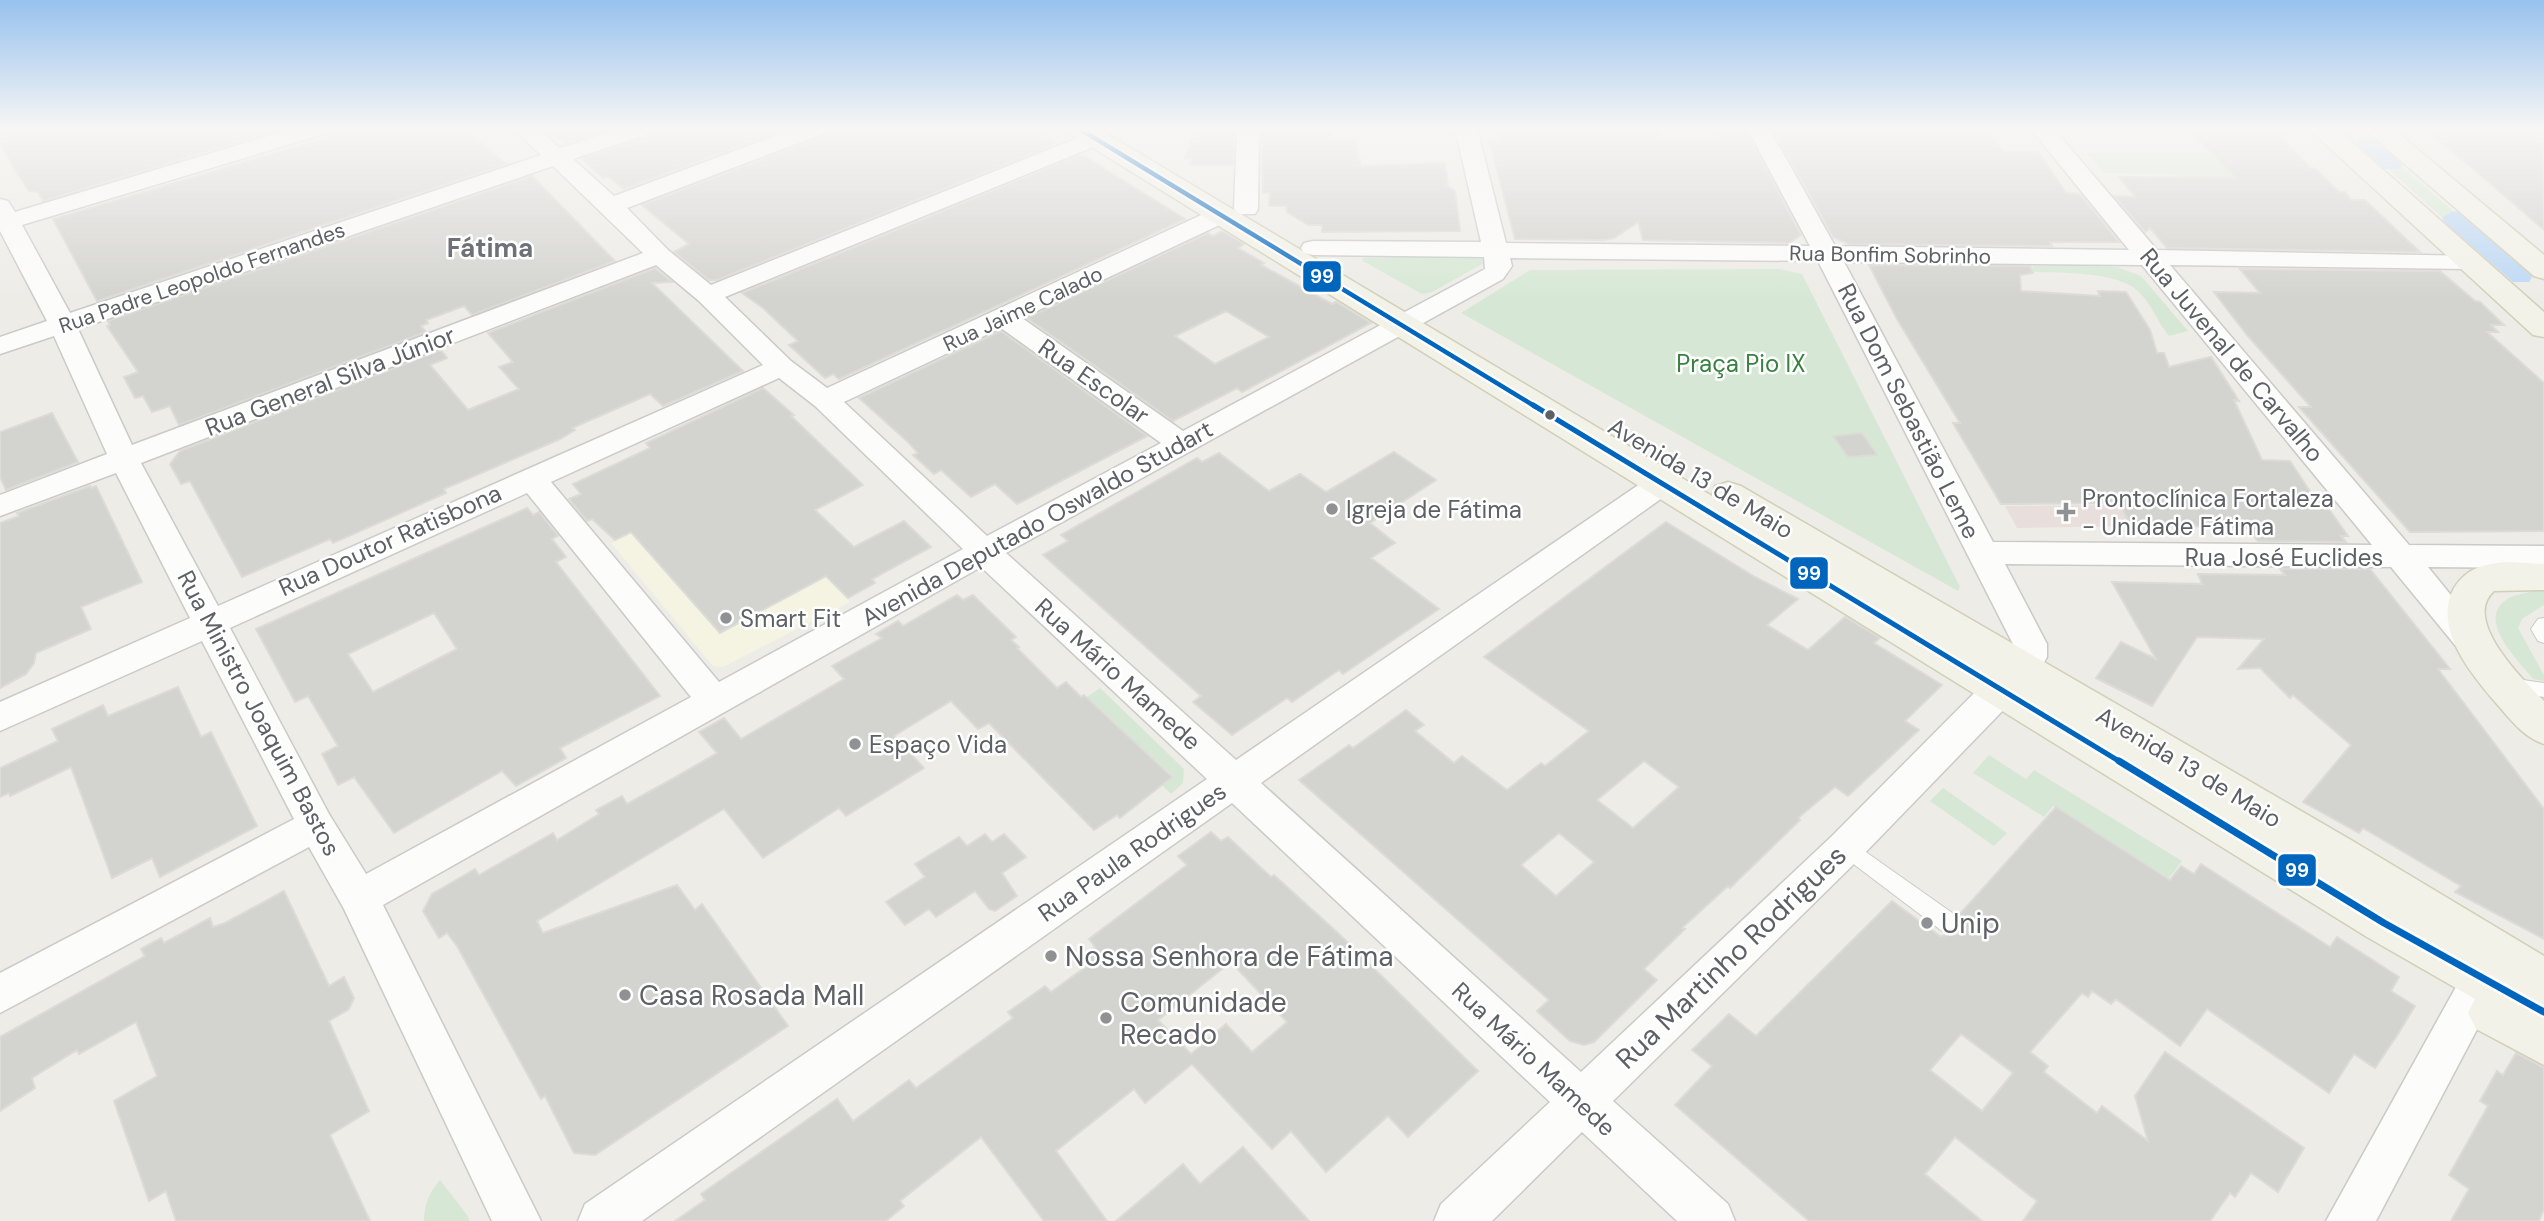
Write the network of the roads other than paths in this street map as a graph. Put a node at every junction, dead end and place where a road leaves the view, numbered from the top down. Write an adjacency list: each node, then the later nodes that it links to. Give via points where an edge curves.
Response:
1 (117, 185): 15 (street)
2 (475, 185): 26 (street, Rua Padre Leopoldo Fernandes)
3 (586, 185): 13 (street, Rua Mário Mamede)
4 (667, 185): 13 (street)
5 (969, 185): 23 (street)
6 (1187, 185): 14 (main road, Avenida 13 de Maio)
7 (1239, 185): 14 (street)
8 (1480, 185): 17 (street)
9 (1789, 185): 18 (street, Rua Dom Sebastião Leme)
10 (2089, 185): 20 (street, Rua Juvenal de Carvalho)
11 (2384, 185): 21 (main road)
12 (2445, 185): 22 (main road)
13 (611, 206): 19 (street, Rua Mário Mamede)
14 (1234, 212): 16 (main road, Avenida 13 de Maio); 24 (street, Rua Jaime Calado); 25 (main road, Avenida 13 de Maio)
15 (3, 217): 26 (street, Rua Ministro Joaquim Bastos)
16 (1313, 248): 17 (street, Rua Bonfim Sobrinho); 25 (main road, Avenida 13 de Maio)
17 (1495, 250): 18 (street, Rua Bonfim Sobrinho); 25 (street, Avenida Deputado Oswaldo Studart, via 1499,266 1494,274)
18 (1827, 254): 20 (street, Rua Bonfim Sobrinho); 37 (street, Rua Dom Sebastião Leme)
19 (659, 255): 23 (street, Rua Mário Mamede); 32 (street, Rua General Silva Júnior)
20 (2150, 257): 21 (street, Rua Bonfim Sobrinho); 39 (street, Rua Juvenal de Carvalho)
21 (2468, 261): 27 (main road)
22 (2541, 265)
23 (708, 295): 29 (street, Rua Mário Mamede)
24 (1005, 318): 30 (street, Rua Jaime Calado); 31 (street, Rua Escolar)
25 (1412, 319): 31 (street, Avenida Deputado Oswaldo Studart); 34 (main road, Avenida 13 de Maio); 45 (main road, Avenida 13 de Maio)
26 (62, 325): 28 (street, Rua Padre Leopoldo Fernandes); 32 (street, Rua Ministro Joaquim Bastos)
27 (2544, 328)
28 (0, 346)
29 (781, 367): 30 (street, Rua Mário Mamede); 33 (street, Rua Doutor Ratisbona)
30 (825, 400): 36 (street, Rua Mário Mamede)
31 (1182, 444): 36 (street, Avenida Deputado Oswaldo Studart)
32 (124, 459): 35 (street, Rua General Silva Júnior); 41 (street, Rua Ministro Joaquim Bastos)
33 (531, 477): 41 (street, Rua Doutor Ratisbona); 47 (street)
34 (1661, 484): 45 (main road, Avenida 13 de Maio); 50 (street, Rua Paula Rodrigues)
35 (0, 506)
36 (984, 551): 47 (street, Avenida Deputado Oswaldo Studart); 50 (street, Rua Mário Mamede)
37 (1983, 553): 39 (street, Rua José Euclides); 45 (street, Rua Dom Sebastião Leme, via 2030,644 2030,657)
38 (2544, 557): 39 (street, Rua José Euclides)
39 (2400, 558): 44 (street, Rua Juvenal de Carvalho)
40 (2544, 577): 44 (main road, via 2488,578 2475,585 2465,622)
41 (210, 620): 48 (street, Rua Doutor Ratisbona); 51 (street, Rua Ministro Joaquim Bastos)
42 (2544, 624): 43 (lane, via 2540,629)
43 (2544, 636)
44 (2476, 647): 46 (main road)
45 (2011, 679): 52 (street, Rua Martinho Rodrigues); 53 (main road, Avenida 13 de Maio); 57 (main road, Avenida 13 de Maio, via 2384,923)
46 (2525, 687): 49 (main road)
47 (714, 700): 54 (street, Avenida Deputado Oswaldo Studart)
48 (0, 717)
49 (2544, 728)
50 (1235, 780): 62 (street, Rua Mário Mamede); 64 (street, Rua Paula Rodrigues)
51 (316, 825): 54 (street, Rua Ministro Joaquim Bastos); 59 (street)
52 (1846, 847): 55 (lane); 62 (street, Rua Martinho Rodrigues)
53 (2335, 853): 56 (main road, via 2393,873); 57 (main road, Avenida 13 de Maio)
54 (359, 898): 63 (street, Rua Ministro Joaquim Bastos)
55 (1950, 924)
56 (2544, 958)
57 (2481, 977): 58 (main road, Avenida 13 de Maio); 60 (main road, Avenida 13 de Maio); 61 (main road); 67 (street)
58 (2544, 981)
59 (0, 994)
60 (2544, 1012)
61 (2544, 1042)
62 (1579, 1101): 65 (street, Rua Martinho Rodrigues); 66 (street, Rua Mário Mamede)
63 (517, 1221)
64 (602, 1221)
65 (1458, 1221)
66 (1711, 1221)
67 (2350, 1221)

